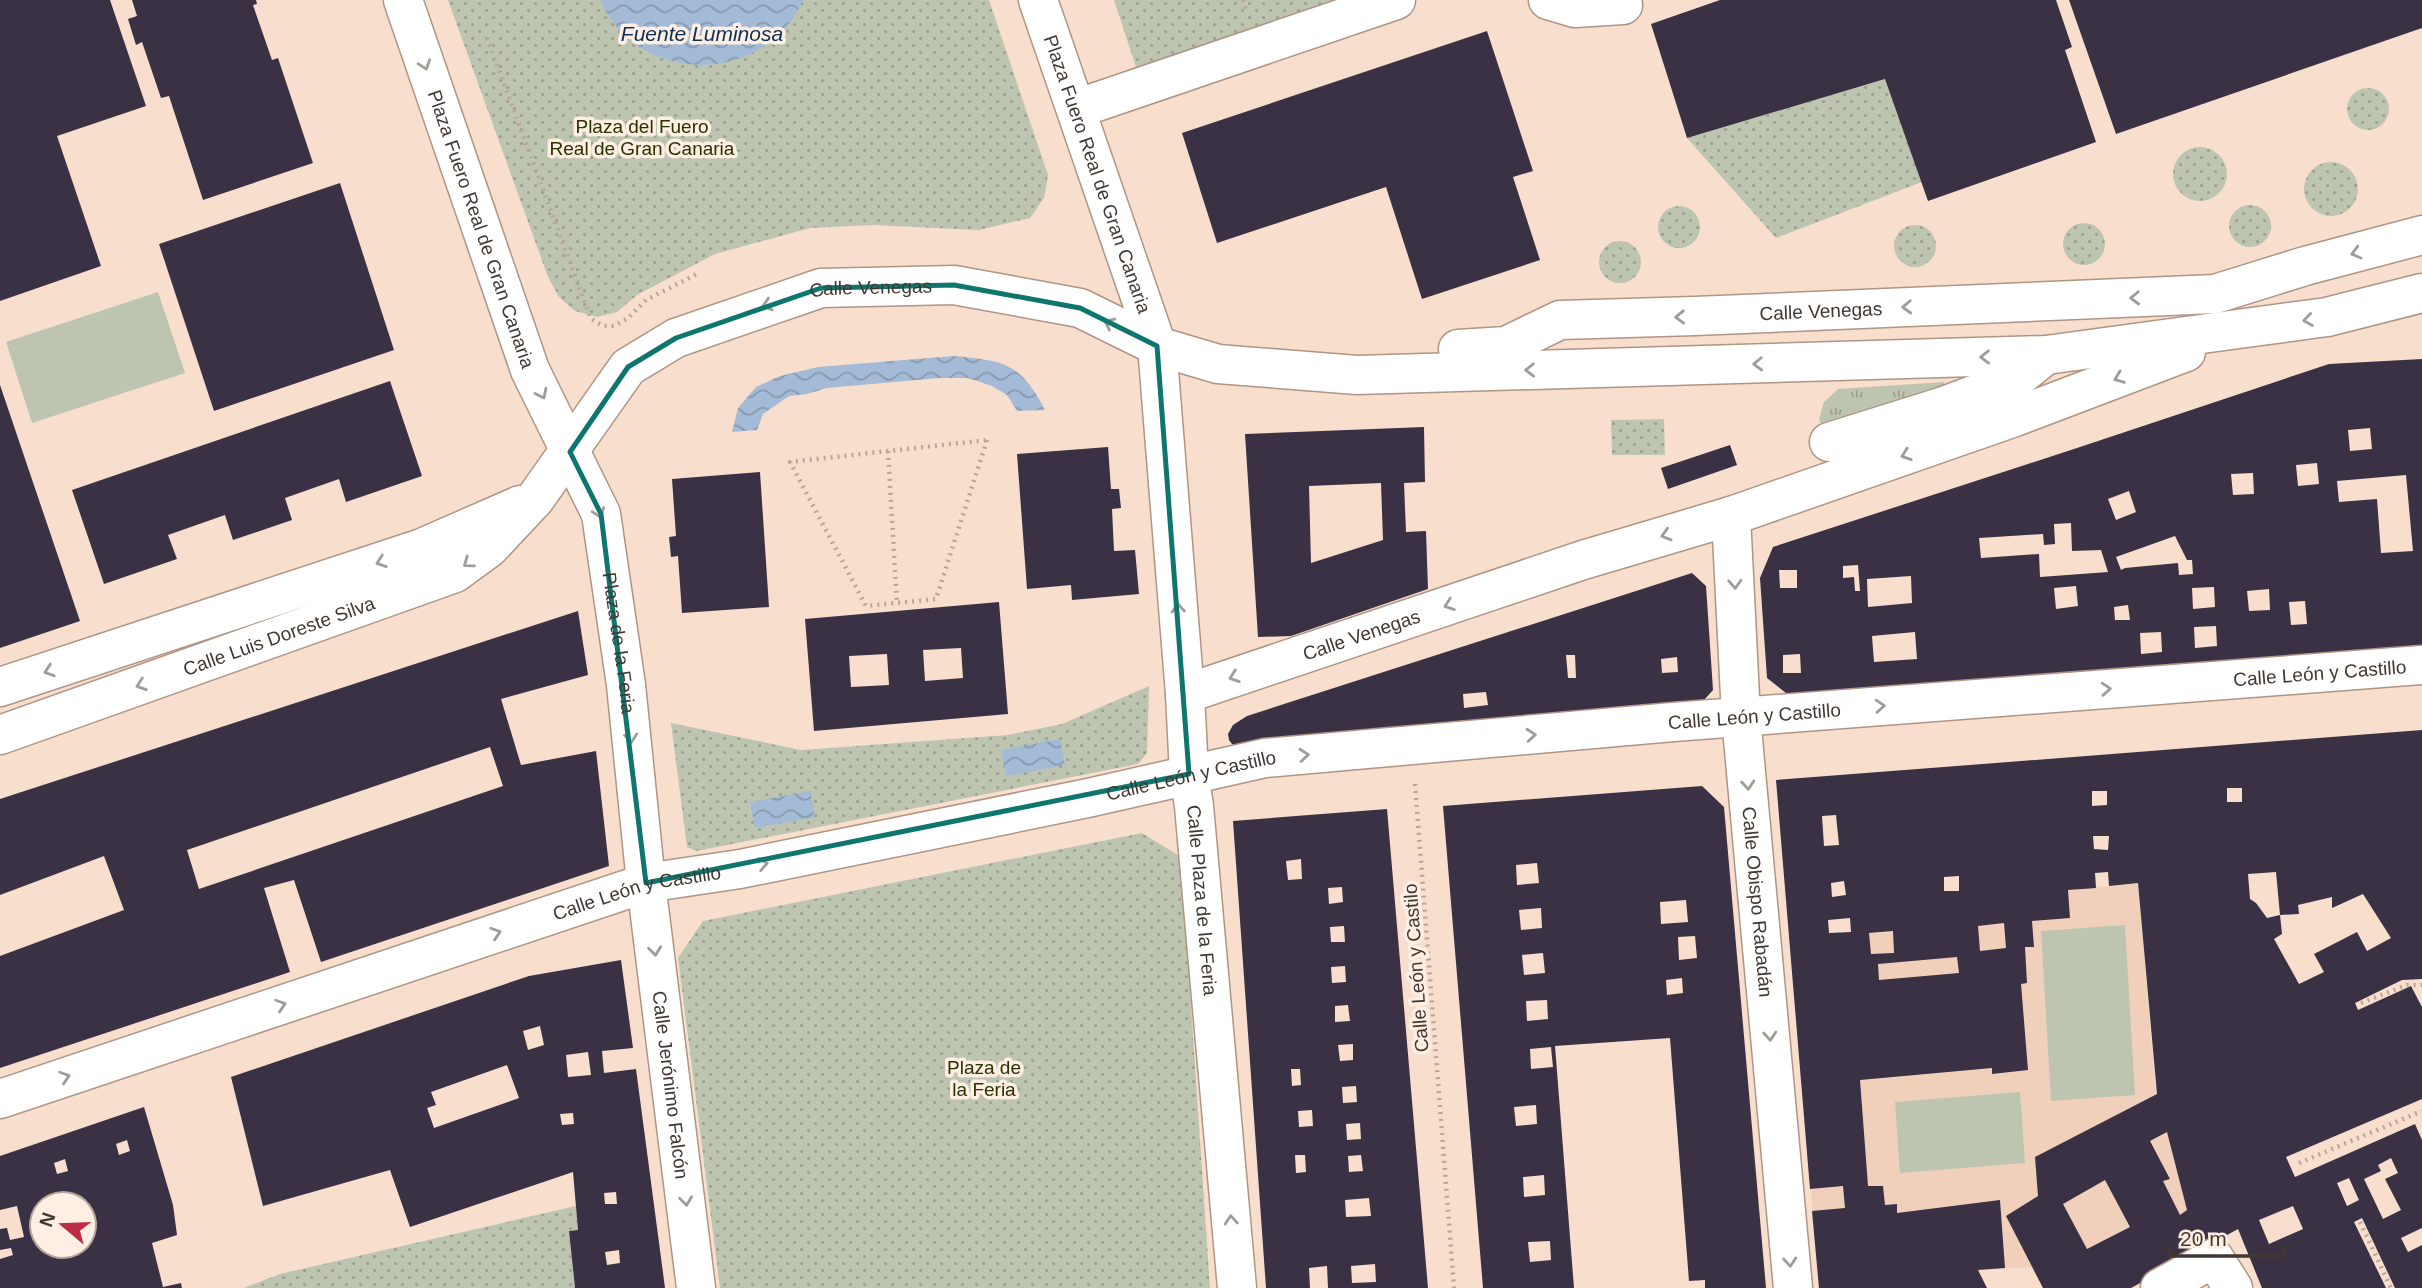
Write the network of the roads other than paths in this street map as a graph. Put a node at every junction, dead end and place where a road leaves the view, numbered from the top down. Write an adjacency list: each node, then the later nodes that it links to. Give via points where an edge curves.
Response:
1 (403, 0): 16 (street, Plaza Fuero Real de Gran Canaria, one-way to 16, via 530,370)
2 (1038, 0): 6 (street, Plaza Fuero Real de Gran Canaria)
3 (1396, 0): 6 (street)
4 (1548, 0): 5 (street, via 1575,8)
5 (1628, 2)
6 (1076, 109): 10 (street, Plaza Fuero Real de Gran Canaria)
7 (2422, 235): 12 (street, Calle Venegas, one-way to 12, via 2215,294 1560,320 1506,346)
8 (2422, 293): 9 (street, Calle Venegas, one-way to 9, via 2327,317)
9 (2252, 328): 11 (street, Calle Venegas); 14 (street, Calle Venegas, one-way to 14)
10 (1157, 346): 12 (street, Calle Venegas); 16 (street, Calle Venegas, one-way to 16, via 1080,308 1023,296 954,285 821,288 676,338 628,367); 21 (street, Calle Plaza de la Feria, one-way to 10)
11 (2046, 355): 12 (street, Calle Venegas, one-way to 12, via 1357,375); 13 (street, via 2016,379)
12 (1219, 364)
13 (1941, 407): 14 (street); 15 (street)
14 (2001, 422): 18 (street, Calle Venegas, one-way to 18)
15 (1829, 442)
16 (570, 452): 17 (street, Calle Luis Doreste Silva); 25 (street, Plaza de la Feria, one-way to 25, via 601,514 626,685)
17 (535, 499): 20 (street, Calle Luis Doreste Silva, one-way to 20, via 422,548); 23 (street, Calle Luis Doreste Silva, one-way to 23, via 489,548 454,573)
18 (1731, 516): 21 (street, Calle Venegas, one-way to 21, via 1583,560); 22 (street, Calle Obispo Rabadán, one-way to 22)
19 (2422, 665): 22 (street, Calle León y Castillo, one-way to 19)
20 (0, 687)
21 (1185, 694): 24 (street, Calle Plaza de la Feria)
22 (1741, 717): 24 (street, Calle León y Castillo, one-way to 22, via 1265,758); 29 (street, Calle Obispo Rabadán, one-way to 29)
23 (0, 735)
24 (1189, 774): 25 (street, Calle León y Castillo, one-way to 24, via 753,866); 28 (street, Calle Plaza de la Feria, one-way to 24)
25 (646, 883): 26 (street, Calle León y Castillo, one-way to 25); 27 (street, Calle Jerónimo Falcón, one-way to 27)
26 (0, 1099)
27 (696, 1288)
28 (1237, 1288)
29 (1793, 1288)
30 (2160, 1288): 31 (street, via 2214,1258)
31 (2233, 1288)

